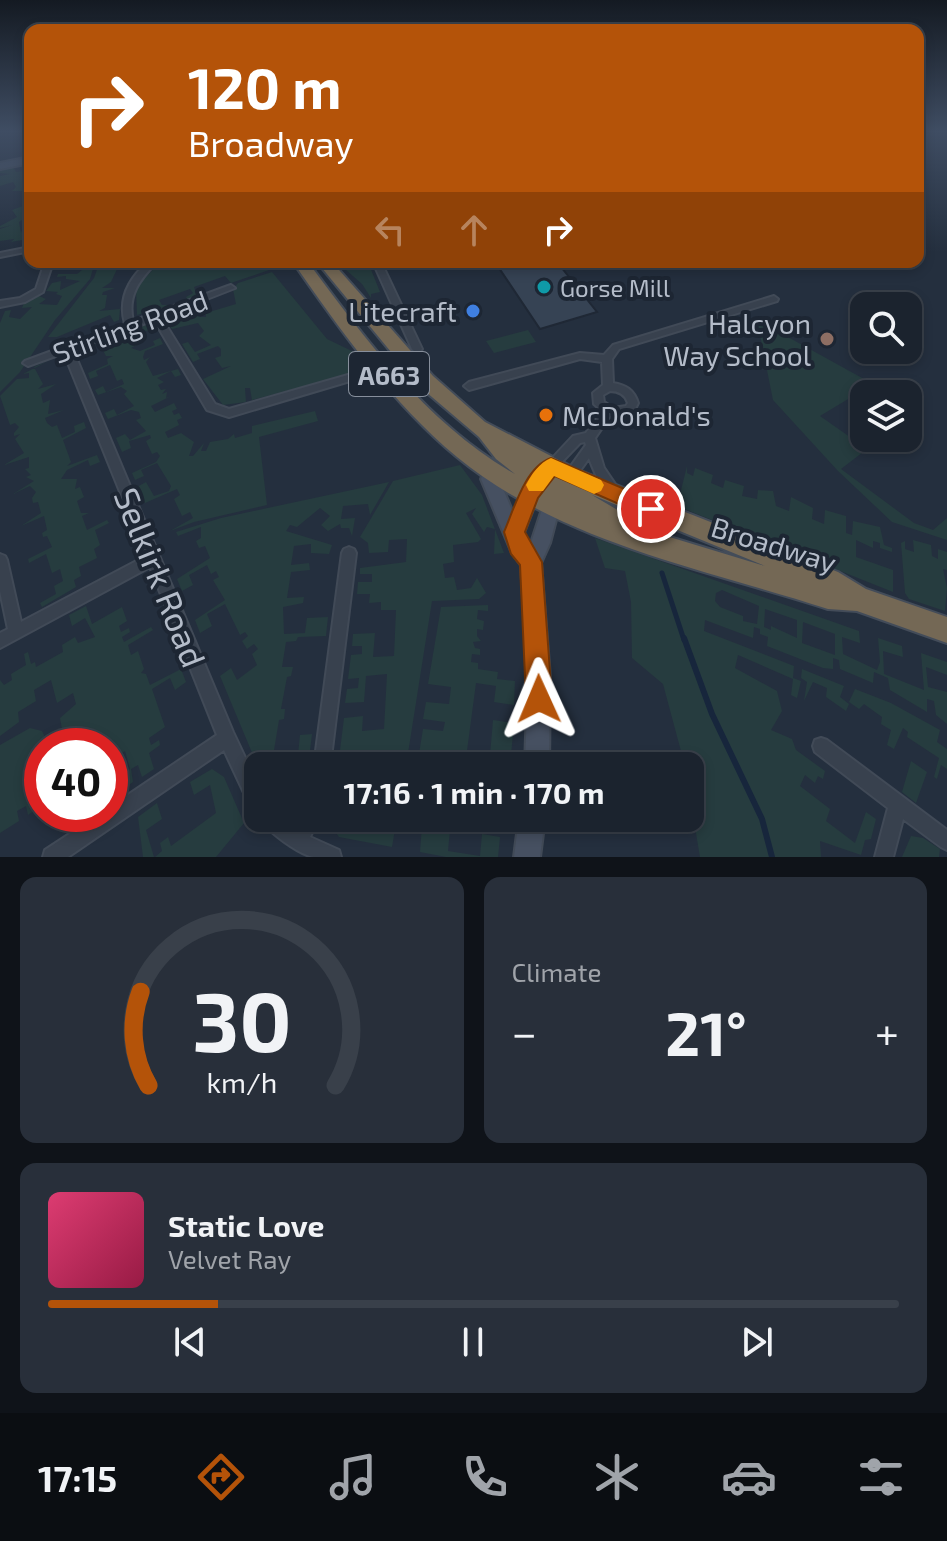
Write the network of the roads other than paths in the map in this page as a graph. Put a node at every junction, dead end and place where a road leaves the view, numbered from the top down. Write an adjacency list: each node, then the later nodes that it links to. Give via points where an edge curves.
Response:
1 (24, 250): 2 (street)
2 (0, 255)
3 (47, 268): 10 (street, via 40,290)
4 (148, 268): 12 (street, via 130,288)
5 (306, 268): 17 (highway, Broadway / A663)
6 (329, 268): 23 (highway, A663, via 426,381 500,454)
7 (380, 268): 14 (street)
8 (231, 288): 11 (street, Stirling Road)
9 (774, 299): 15 (street, via 627,342)
10 (0, 304)
11 (156, 316): 12 (street, Stirling Road); 17 (street, via 211,407 220,412)
12 (130, 325): 13 (street, Stirling Road)
13 (67, 348): 16 (street, Stirling Road); 27 (street, Selkirk Road)
14 (417, 349)
15 (607, 359): 18 (street, via 580,356); 19 (street)
16 (28, 363)
17 (383, 368): 22 (highway, Broadway / A663, via 437,426)
18 (469, 386)
19 (608, 387): 20 (street, via 597,396); 20 (street, via 625,390 633,403 622,413)
20 (608, 411): 21 (street)
21 (590, 441): 23 (street); 23 (street, via 577,439); 24 (street, via 599,470)
22 (492, 472): 23 (highway, Broadway / A663); 25 (street, via 490,479)
23 (551, 485): 24 (highway, Broadway / A663); 25 (street); 29 (street, via 541,543); 30 (highway, Broadway / A663, via 633,534 828,597)
24 (622, 497): 30 (highway, Broadway / A663, via 829,580)
25 (515, 532): 29 (street)
26 (349, 553): 36 (street)
27 (154, 558): 32 (street); 34 (street, Selkirk Road)
28 (0, 560): 32 (street)
29 (531, 562): 37 (street, via 539,677)
30 (859, 599): 31 (highway, Broadway / A663)
31 (947, 630)
32 (16, 632): 33 (street)
33 (0, 641)
34 (227, 738): 38 (street, Selkirk Road); 46 (street)
35 (821, 746): 39 (street)
36 (324, 752)
37 (537, 752)
38 (244, 774)
39 (898, 805): 44 (street); 48 (street)
40 (287, 832): 43 (street)
41 (303, 832): 43 (street)
42 (530, 832): 47 (street)
43 (299, 841): 45 (street)
44 (947, 841)
45 (322, 855)
46 (52, 857)
47 (527, 857)
48 (884, 857)

